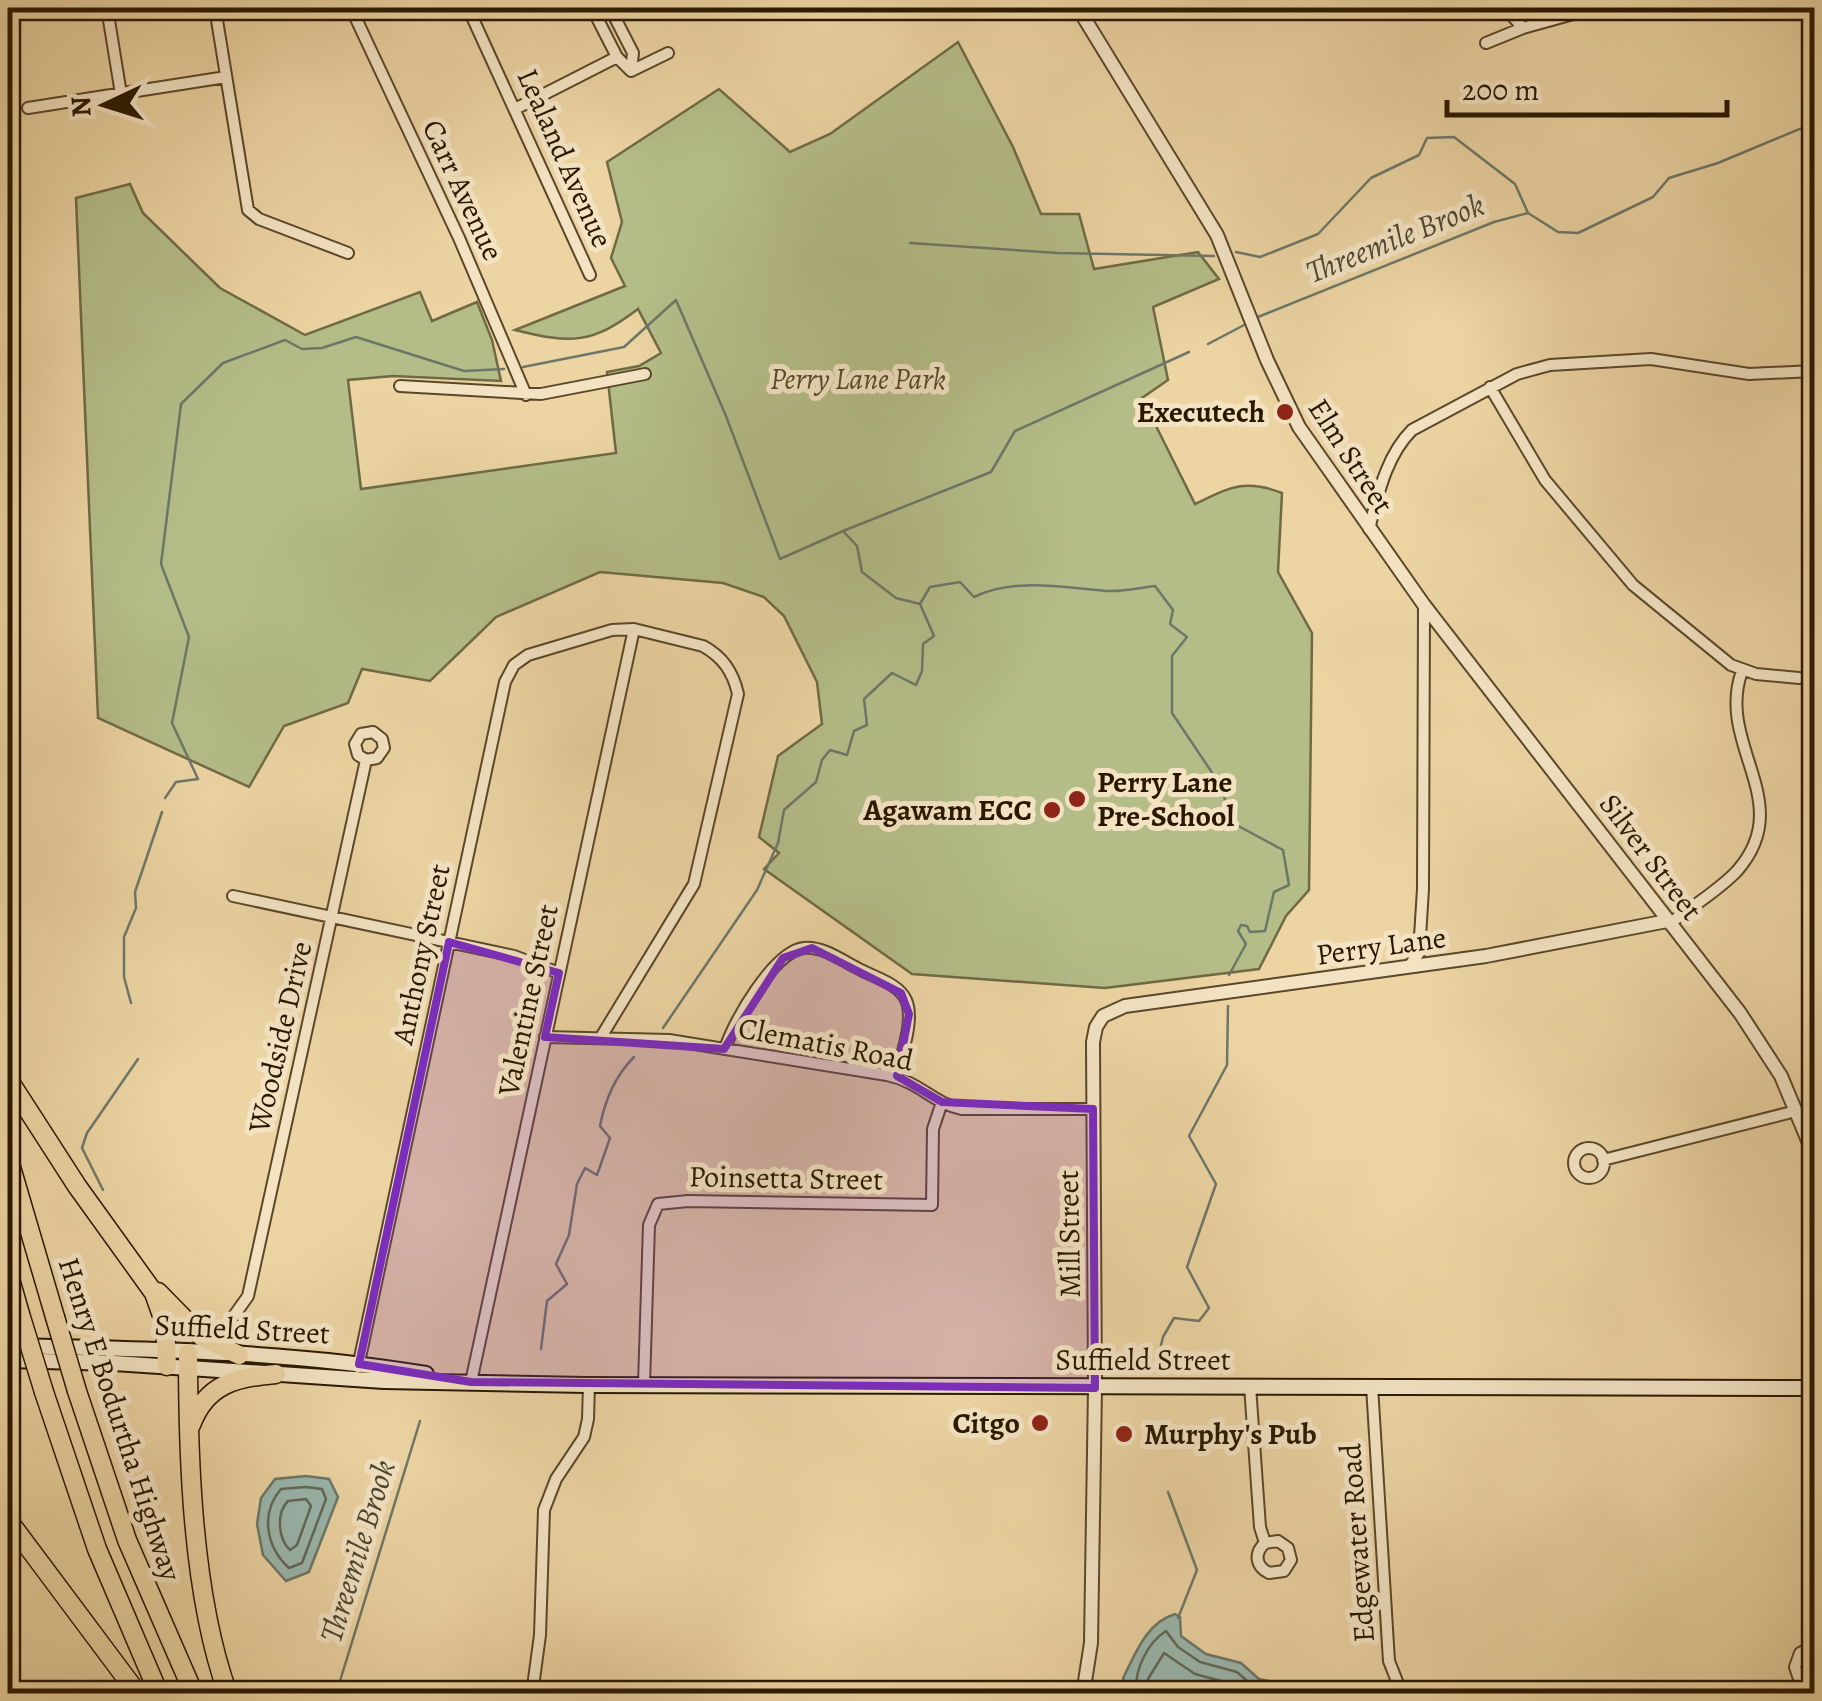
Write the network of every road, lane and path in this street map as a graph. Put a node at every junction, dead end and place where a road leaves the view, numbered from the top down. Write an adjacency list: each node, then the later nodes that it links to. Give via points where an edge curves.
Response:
1 (107, 8): 16 (street)
2 (215, 8): 15 (street)
3 (351, 8): 25 (street, Carr Avenue)
4 (468, 8): 18 (street, Lealand Avenue)
5 (592, 8): 13 (street)
6 (610, 8): 14 (street, via 633,53)
7 (1078, 8): 26 (street, Elm Street, via 1217,235 1298,427)
8 (1505, 8): 10 (street)
9 (1594, 8): 10 (street)
10 (1522, 28): 11 (street)
11 (1486, 43)
12 (668, 53): 14 (street)
13 (617, 58): 14 (street); 18 (street)
14 (631, 71)
15 (226, 77): 16 (street); 19 (street, via 248,210)
16 (121, 94): 17 (street)
17 (28, 108)
18 (516, 109): 20 (street, Lealand Avenue)
19 (348, 254)
20 (590, 275)
21 (1814, 371): 24 (street, via 1749,374 1651,359 1597,360 1533,368)
22 (645, 374): 25 (street)
23 (400, 386): 25 (street)
24 (1490, 387): 26 (street, via 1405,438); 29 (street, via 1545,480 1614,565)
25 (526, 395)
26 (1369, 529): 27 (street, Elm Street)
27 (1424, 604): 34 (street, Silver Street); 36 (street, via 1423,889 1419,953)
28 (634, 630): 35 (street, Anthony Street, via 536,652 510,671); 37 (street, Valentine Street); 40 (street, via 713,652 736,682 737,706 694,884)
29 (1742, 670): 30 (street); 34 (street, via 1735,716 1758,784 1758,832 1736,871)
30 (1798, 678)
31 (366, 760): 33 (street, Woodside Drive)
32 (233, 896): 33 (street)
33 (332, 916): 35 (street); 52 (street, Woodside Drive, via 248,1296)
34 (1668, 922): 36 (street, Perry Lane); 46 (street, Silver Street, via 1770,1056)
35 (449, 942): 37 (street); 58 (street, Anthony Street)
36 (1410, 964): 38 (street, Perry Lane, via 1124,1006)
37 (560, 972): 39 (street, Valentine Street)
38 (1103, 1016): 45 (street, Mill Street, via 1094,1037)
39 (546, 1037): 40 (street, Clematis Road); 60 (street, Valentine Street)
40 (601, 1037): 41 (street, Clematis Road)
41 (725, 1049): 42 (street, Clematis Road); 42 (street, via 739,1016 783,958 818,949 904,996 908,1014)
42 (896, 1077): 44 (street, Clematis Road)
43 (8, 1079): 51 (highway)
44 (942, 1102): 45 (street, Clematis Road, via 962,1109); 62 (street, Poinsetta Street, via 933,1129 932,1205 656,1206 649,1225)
45 (1092, 1108): 65 (street, Mill Street)
46 (1796, 1112): 47 (street, Silver Street); 49 (street)
47 (1814, 1155)
48 (8, 1156): 74 (highway, Henry E Bodurtha Highway, bridge, via 127,1540)
49 (1604, 1160)
50 (8, 1272): 73 (highway, Henry E Bodurtha Highway, bridge, via 85,1516)
51 (144, 1277): 54 (highway, via 202,1337); 55 (highway, via 163,1316)
52 (231, 1320)
53 (8, 1346): 55 (main road, Suffield Street)
54 (239, 1355): 57 (main road, Suffield Street); 58 (main road, Suffield Street)
55 (167, 1359): 56 (main road, Suffield Street); 57 (main road, Suffield Street)
56 (8, 1360)
57 (188, 1360): 59 (main road, Suffield Street); 67 (highway)
58 (357, 1372): 59 (main road, Suffield Street); 60 (main road, Suffield Street)
59 (276, 1374): 67 (highway, via 219,1386 197,1412)
60 (471, 1382): 61 (main road, Suffield Street)
61 (588, 1384): 62 (main road, Suffield Street); 76 (street, via 584,1437 544,1510)
62 (644, 1384): 65 (main road, Suffield Street)
63 (1250, 1386): 64 (main road, Suffield Street); 65 (main road, Suffield Street); 69 (street)
64 (1372, 1386): 66 (main road, Suffield Street); 78 (street, Edgewater Road, via 1389,1661)
65 (1095, 1388): 77 (street, Mill Street, via 1091,1643)
66 (1814, 1388)
67 (188, 1440): 75 (highway, via 204,1592)
68 (8, 1520): 72 (highway)
69 (1265, 1543)
70 (1814, 1645): 71 (street, via 1800,1653 1795,1666 1798,1681)
71 (1814, 1692)
72 (138, 1694)
73 (159, 1694)
74 (194, 1694)
75 (228, 1694)
76 (532, 1694)
77 (1083, 1694)
78 (1402, 1694)
79 (1550, 1694): 80 (street, via 1593,1686)
80 (1629, 1694)

